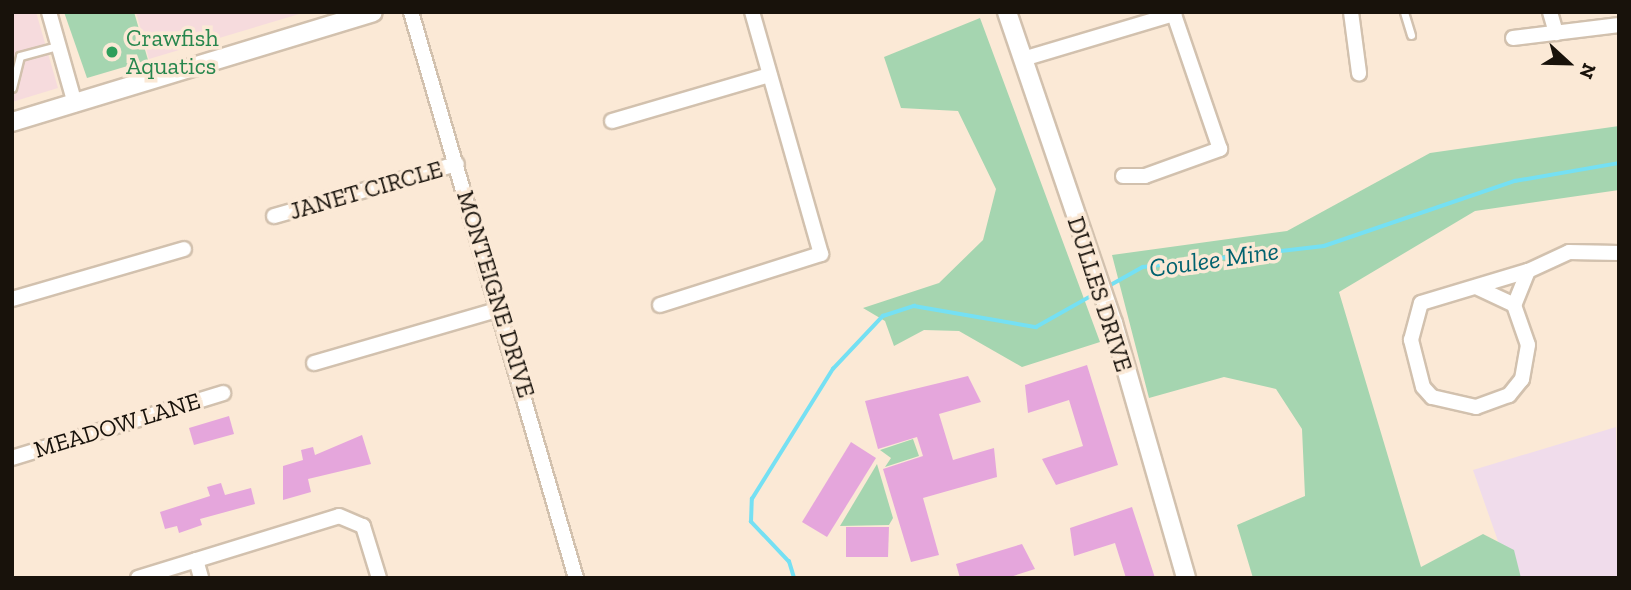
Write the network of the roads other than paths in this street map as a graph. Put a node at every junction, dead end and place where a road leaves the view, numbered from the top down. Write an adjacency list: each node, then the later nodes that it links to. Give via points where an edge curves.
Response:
1 (49, 12): 14 (street)
2 (373, 12): 20 (street)
3 (411, 12): 23 (street, MONTEIGNE DRIVE)
4 (752, 12): 18 (street)
5 (1007, 12): 16 (street, DULLES DRIVE)
6 (1351, 12): 17 (street)
7 (1404, 12): 12 (lane)
8 (1550, 12): 11 (street)
9 (1173, 13): 16 (street); 24 (street, via 1220,149 1146,176)
10 (1619, 25): 11 (street)
11 (1556, 33): 13 (street)
12 (1411, 34)
13 (1513, 38)
14 (58, 46): 15 (lane); 20 (street)
15 (16, 57): 19 (lane)
16 (1023, 59): 44 (street, DULLES DRIVE, via 1113,323)
17 (1359, 73)
18 (769, 75): 21 (street); 33 (street, via 821,254)
19 (12, 88)
20 (75, 104): 22 (street)
21 (612, 121)
22 (12, 122)
23 (457, 164): 25 (street, JANET CIRCLE); 35 (street, MONTEIGNE DRIVE)
24 (1123, 176)
25 (274, 216)
26 (184, 249): 32 (street)
27 (1619, 253): 28 (street)
28 (1599, 254): 29 (street); 30 (street, via 1569,251)
29 (1619, 266)
30 (1528, 271): 31 (street); 34 (street)
31 (1476, 288): 34 (street); 34 (street, via 1430,298 1413,320 1419,376 1438,401 1476,407 1515,389 1528,353)
32 (12, 299)
33 (660, 305)
34 (1514, 305)
35 (500, 309): 36 (street); 43 (street, MONTEIGNE DRIVE)
36 (314, 363)
37 (223, 393): 38 (street, MEADOW LANE)
38 (12, 458)
39 (196, 560): 40 (street); 41 (street); 42 (street, via 347,516 363,526)
40 (138, 578)
41 (201, 578)
42 (379, 578)
43 (576, 578)
44 (1186, 578)

